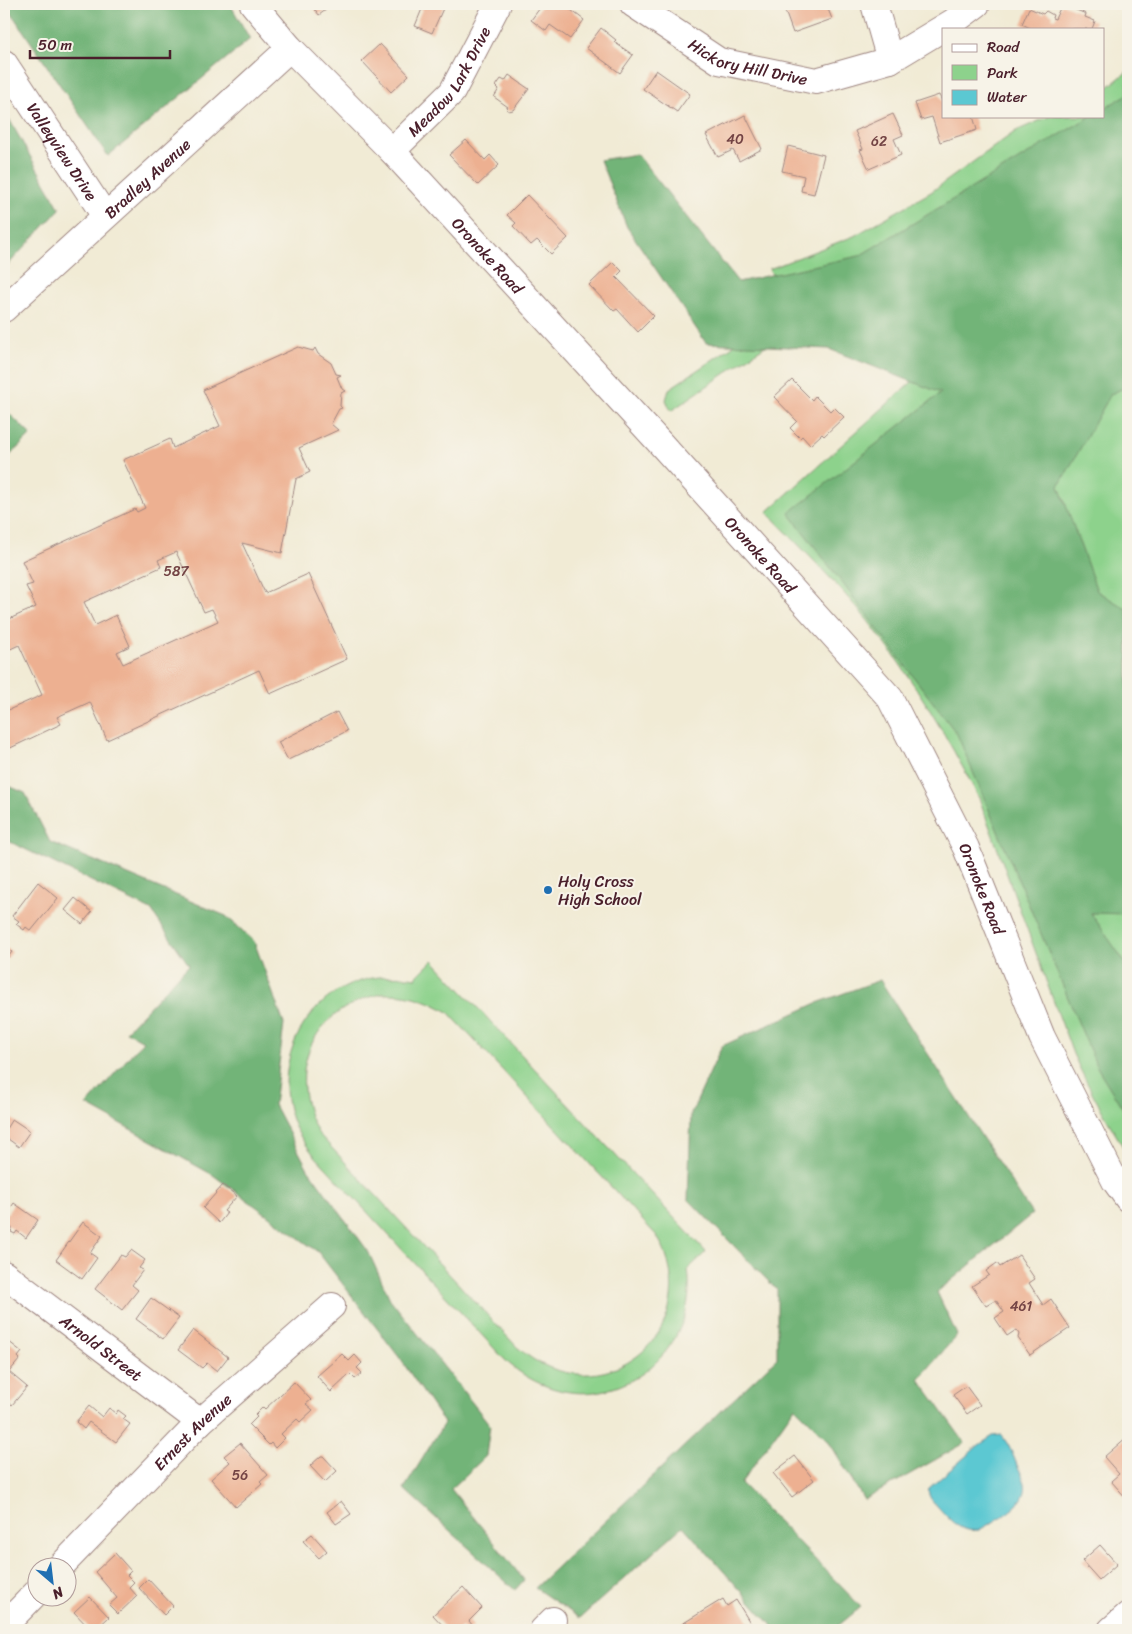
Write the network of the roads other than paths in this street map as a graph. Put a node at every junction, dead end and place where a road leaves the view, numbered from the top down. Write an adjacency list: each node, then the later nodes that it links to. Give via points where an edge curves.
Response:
1 (253, 4): 8 (street, Oronoke Road)
2 (498, 4): 11 (street, Meadow Lark Drive, via 452,92)
3 (632, 4): 9 (street, Hickory Hill Drive, via 719,61 816,81)
4 (874, 4): 9 (street)
5 (978, 4): 6 (street, Hickory Hill Drive)
6 (943, 28)
7 (942, 29): 9 (street, Hickory Hill Drive)
8 (290, 48): 11 (street, Oronoke Road); 12 (street, Bradley Avenue)
9 (890, 60)
10 (4, 63): 12 (street, Valleyview Drive)
11 (392, 151): 14 (street, Oronoke Road, via 890,698 966,848 1042,1037 1115,1181)
12 (105, 216): 13 (street, Bradley Avenue)
13 (4, 309)
14 (1128, 1199)
15 (4, 1274): 17 (street, Arnold Street)
16 (332, 1306): 17 (street, Ernest Avenue)
17 (200, 1422): 18 (street, Ernest Avenue)
18 (71, 1556)
19 (28, 1601): 21 (street)
20 (1128, 1615): 22 (street)
21 (4, 1626)
22 (1111, 1630)

